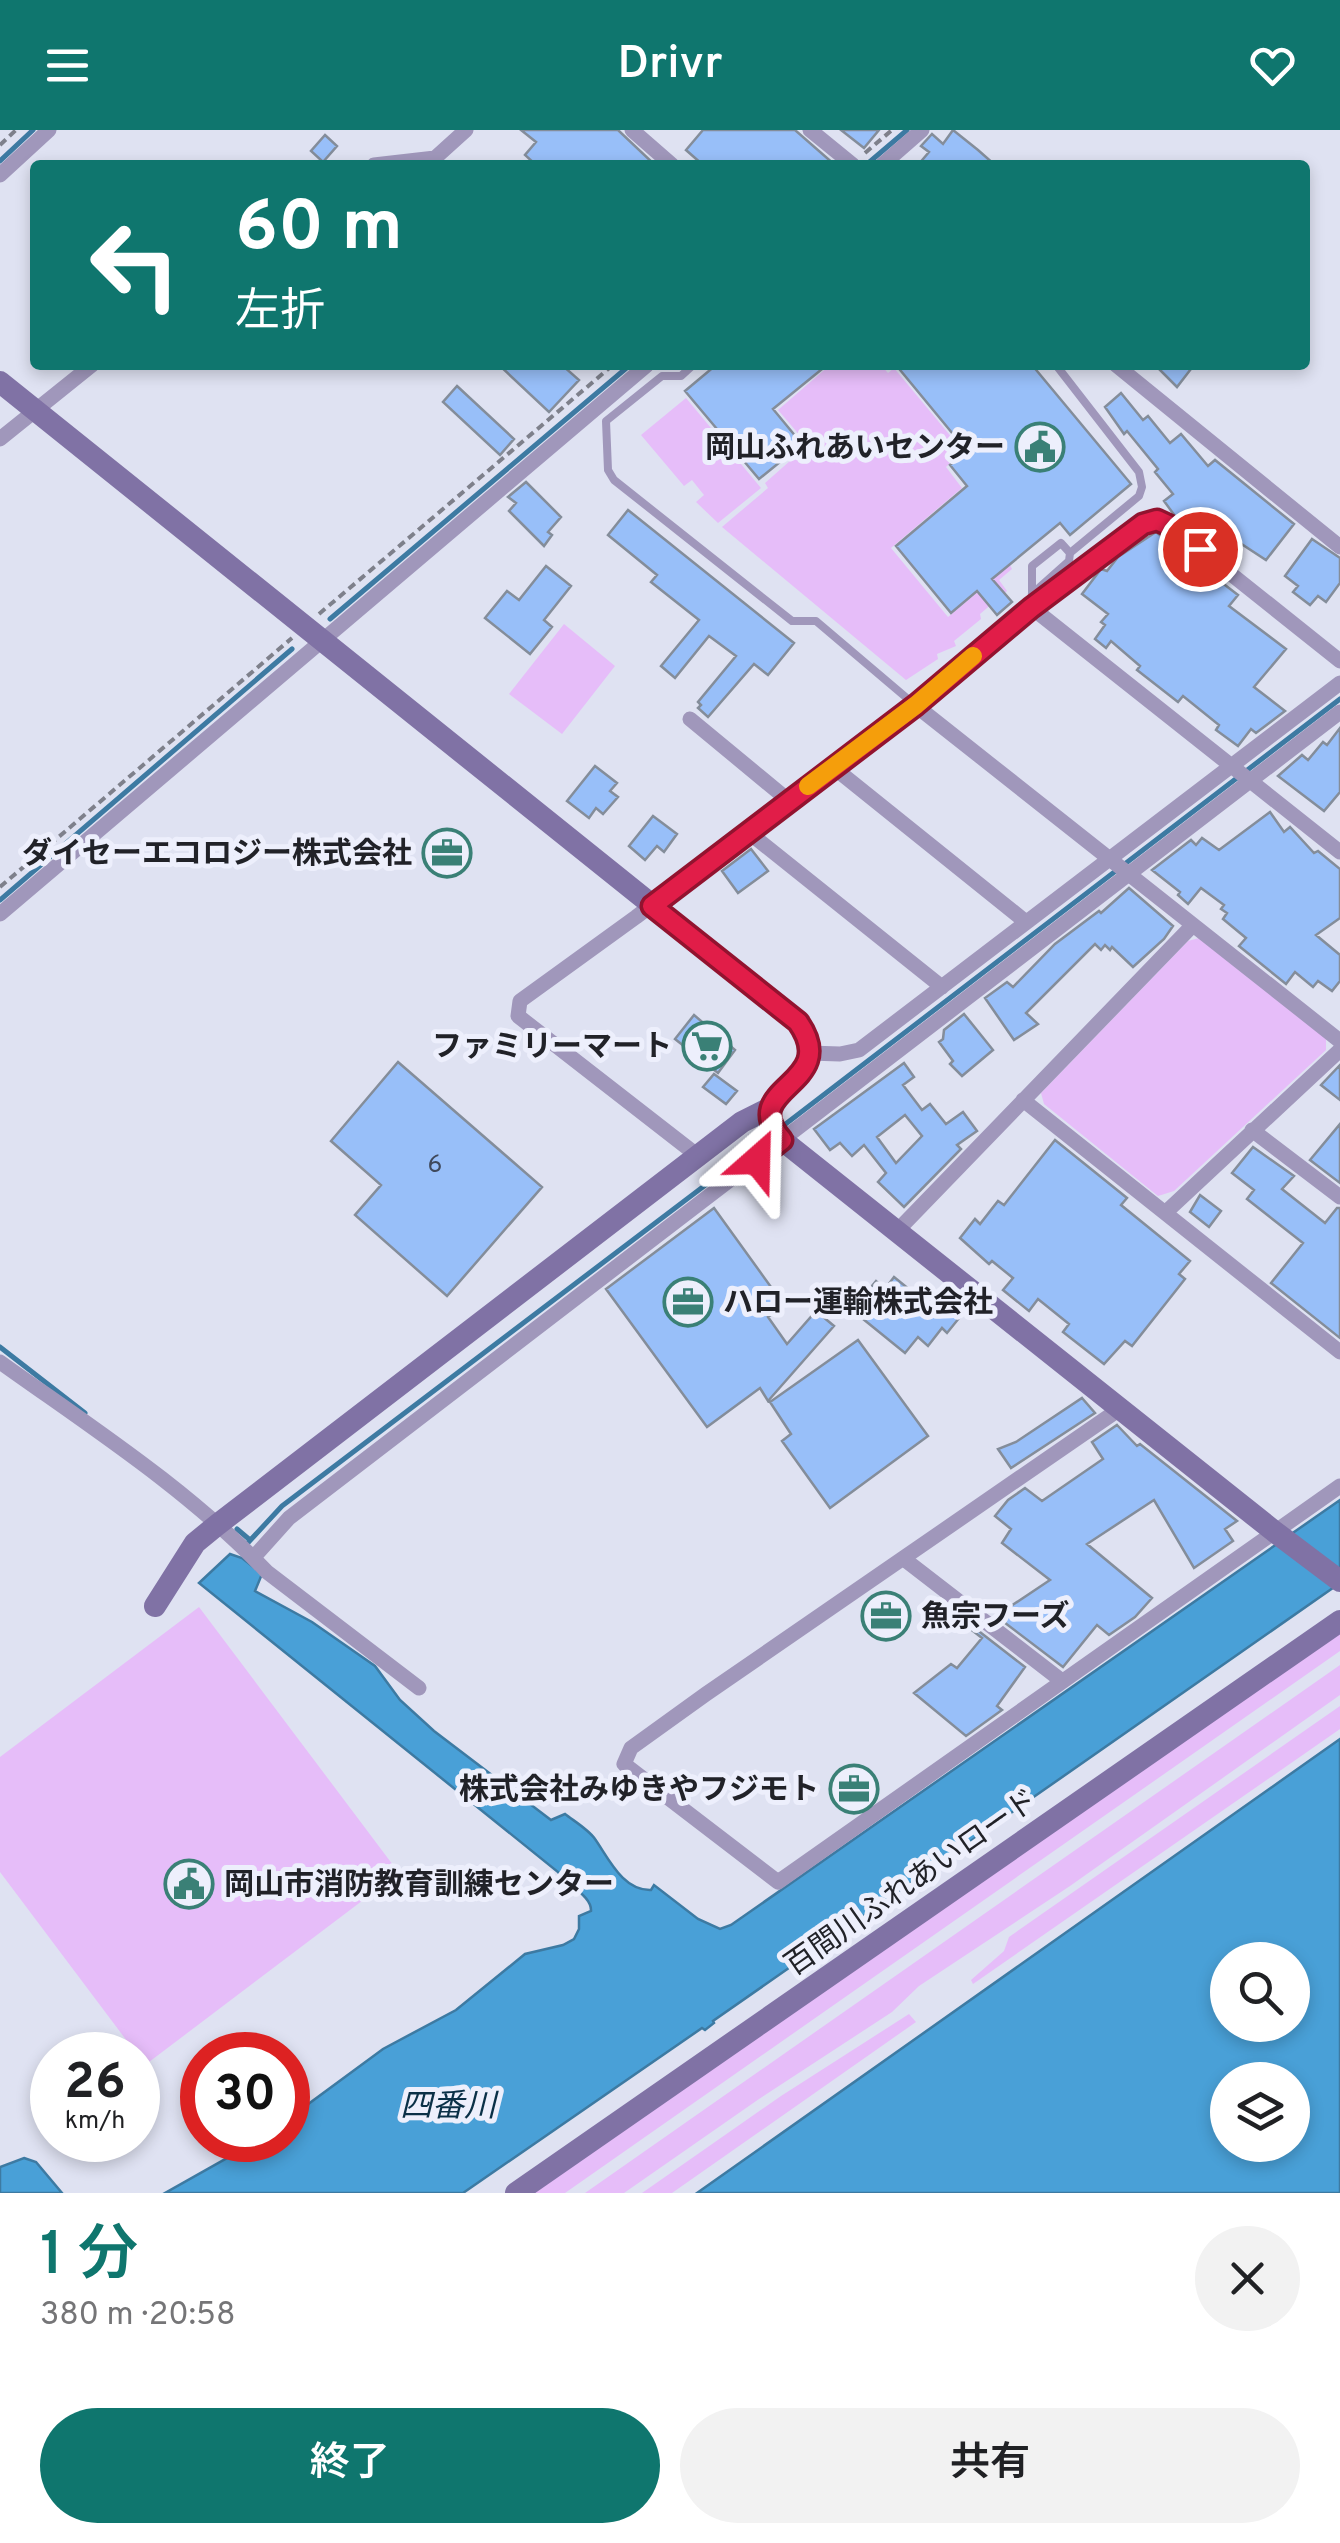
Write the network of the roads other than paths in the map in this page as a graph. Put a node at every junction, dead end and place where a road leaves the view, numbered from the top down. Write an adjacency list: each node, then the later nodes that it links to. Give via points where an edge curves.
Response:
1 (49, 130): 10 (street)
2 (466, 130): 6 (street, via 435,158)
3 (632, 130): 7 (street)
4 (810, 130): 8 (street)
5 (922, 130): 9 (street)
6 (418, 160)
7 (666, 160)
8 (848, 160)
9 (888, 160)
10 (0, 175)
11 (86, 370): 17 (street)
12 (641, 370): 22 (street)
13 (687, 370): 25 (lane, via 662,376 606,421 614,480 792,621 816,622)
14 (1060, 370): 20 (lane, via 1142,479 1139,496)
15 (1122, 370): 19 (street)
16 (0, 382): 17 (street)
17 (36, 411): 18 (street); 22 (street)
18 (0, 439)
19 (1340, 546)
20 (1070, 553): 21 (lane); 21 (lane, via 1061,542 1032,566)
21 (1031, 601): 23 (street, via 1157,520); 25 (street); 29 (street)
22 (320, 642): 34 (street); 35 (street)
23 (1340, 661)
24 (1340, 682): 29 (street)
25 (916, 705): 28 (street); 33 (street)
26 (1340, 712): 29 (street)
27 (690, 719): 30 (street)
28 (833, 767): 30 (street); 36 (street)
29 (1242, 774): 32 (street); 33 (street); 33 (street)
30 (788, 800): 31 (street)
31 (747, 831): 34 (street); 38 (street)
32 (1340, 852)
33 (1120, 868): 36 (street); 37 (street); 43 (street)
34 (652, 906): 41 (street, via 798,1022); 45 (street, via 520,1001 518,1016)
35 (0, 914)
36 (1026, 922): 38 (street)
37 (1192, 926): 39 (street); 42 (street)
38 (942, 986): 41 (street, via 859,1050)
39 (1340, 1041)
40 (1340, 1050): 44 (street)
41 (809, 1053): 43 (street, via 803,1072 778,1094)
42 (1023, 1100): 47 (street); 48 (street)
43 (776, 1128): 45 (street, via 742,1122); 48 (street); 55 (street)
44 (1252, 1130): 46 (street); 47 (street)
45 (698, 1156): 53 (street)
46 (1340, 1198)
47 (1165, 1212): 49 (street)
48 (898, 1230): 51 (street)
49 (1340, 1352)
50 (0, 1362): 53 (street)
51 (1121, 1408): 54 (street); 56 (street)
52 (1340, 1486): 54 (street)
53 (217, 1525): 55 (street); 58 (street, via 195,1543)
54 (1281, 1537): 57 (street); 60 (street)
55 (247, 1551): 61 (street)
56 (904, 1559): 60 (street); 60 (street, via 631,1748 624,1764 778,1882)
57 (1340, 1581)
58 (154, 1606)
59 (1340, 1621): 62 (street, 百間川ふれあいロード)
60 (1062, 1681)
61 (419, 1688)
62 (516, 2193)

